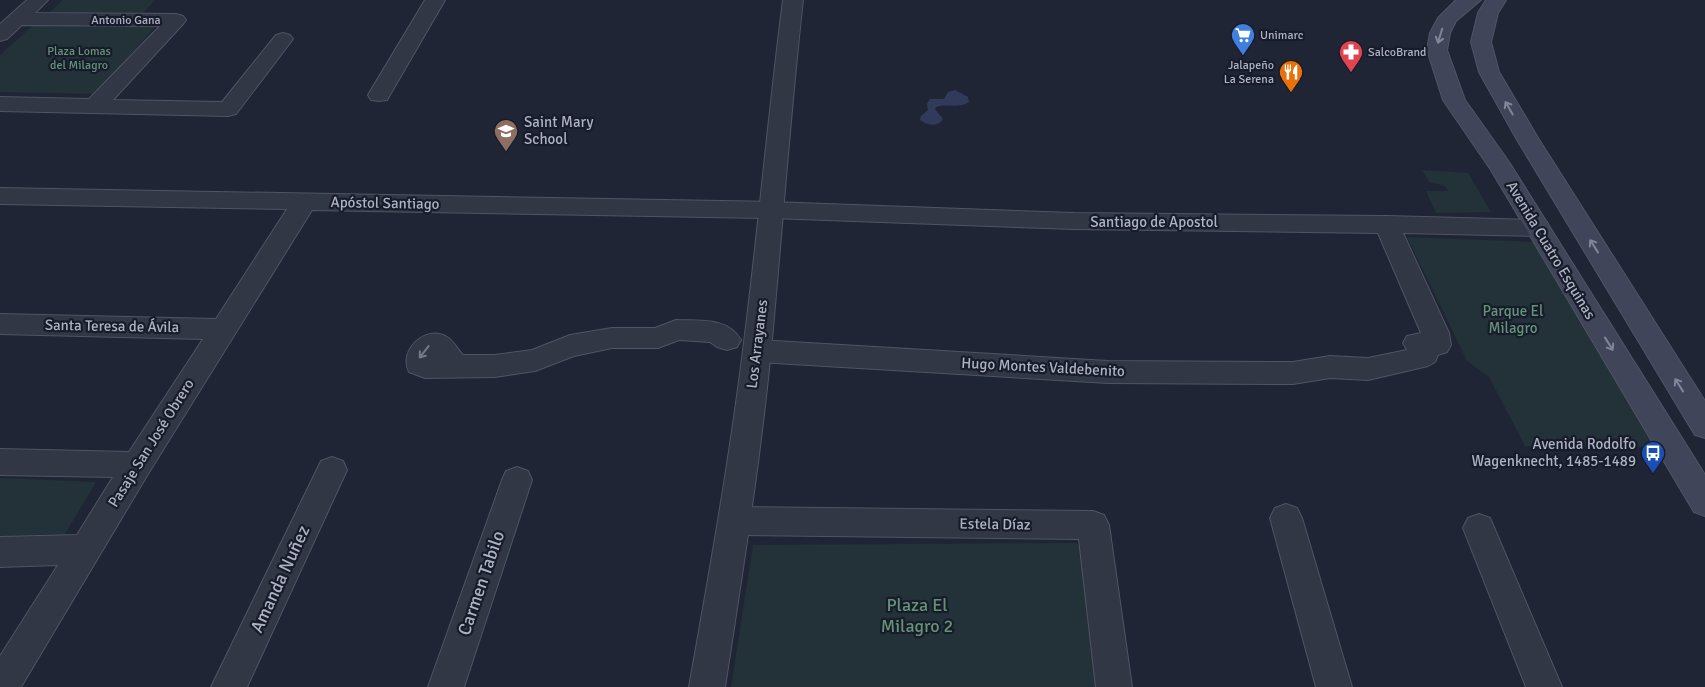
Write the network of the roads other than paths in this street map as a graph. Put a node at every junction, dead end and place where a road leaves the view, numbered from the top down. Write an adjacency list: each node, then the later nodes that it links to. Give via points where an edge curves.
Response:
1 (38, 0): 6 (street)
2 (435, 0): 9 (street)
3 (793, 0): 14 (street, Los Arrayanes)
4 (1471, 0): 16 (main road, Avenida Cuatro Esquinas, one-way to 16, via 1448,18 1440,33 1437,50 1454,100 1501,167)
5 (1496, 0): 21 (main road, one-way to 5, via 1489,72 1481,42 1488,12)
6 (18, 19): 7 (street); 11 (street, Antonio Gana, via 176,20)
7 (0, 35)
8 (284, 39): 11 (street, via 228,109)
9 (379, 95)
10 (0, 104): 11 (street)
11 (94, 106)
12 (0, 196): 13 (street, Apóstol Santiago)
13 (305, 202): 14 (street, Apóstol Santiago); 18 (street, Pasaje San José Obrero)
14 (771, 210): 15 (street, Santiago de Apostol, via 1074,221); 19 (street, Los Arrayanes)
15 (1387, 224): 16 (street, Santiago de Apostol); 19 (street, Hugo Montes Valdebenito, via 1435,333 1437,345 1428,347 1418,358 1368,369 1330,367 1293,373 1108,372)
16 (1538, 228): 26 (main road, Avenida Cuatro Esquinas, one-way to 26)
17 (0, 324): 18 (street, Santa Teresa de Ávila)
18 (224, 329): 23 (street, Pasaje San José Obrero)
19 (758, 346): 20 (street, Hugo Montes Valdebenito, via 727,340 714,347 672,347 658,338 612,338 570,346 535,360); 28 (street, Los Arrayanes)
20 (457, 367)
21 (1705, 426)
22 (0, 462): 23 (street)
23 (137, 465): 30 (street, Pasaje San José Obrero)
24 (332, 470): 33 (street, Amanda Nuñez)
25 (516, 480): 34 (street, Carmen Tabilo)
26 (1705, 502)
27 (1286, 518): 37 (street)
28 (734, 522): 35 (street, Los Arrayanes); 36 (street, Estela Díaz, via 1093,525)
29 (1479, 528): 38 (street)
30 (85, 549): 31 (street); 32 (street, Pasaje San José Obrero)
31 (0, 552)
32 (1, 687)
33 (229, 687)
34 (446, 687)
35 (707, 687)
36 (1114, 687)
37 (1334, 687)
38 (1544, 687)

